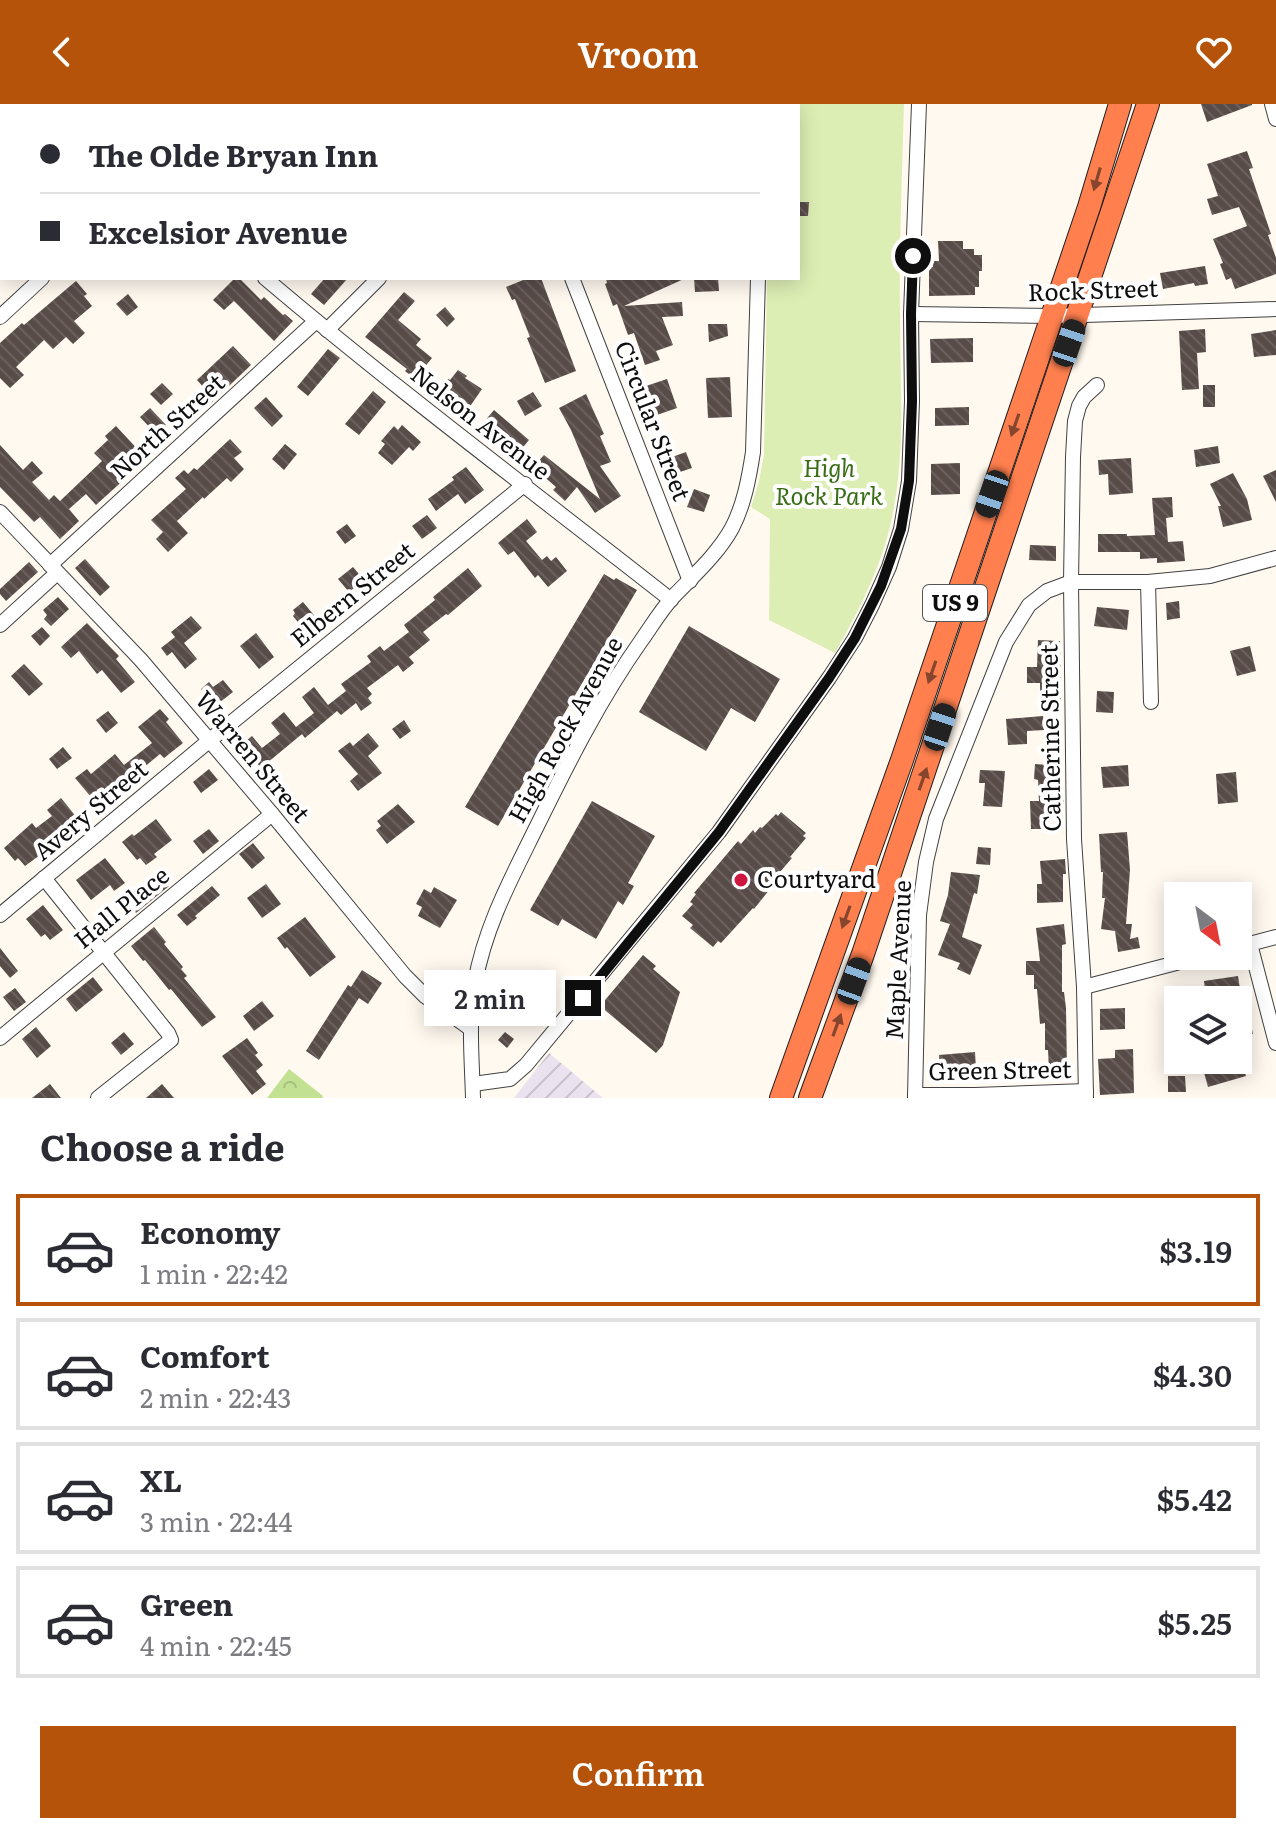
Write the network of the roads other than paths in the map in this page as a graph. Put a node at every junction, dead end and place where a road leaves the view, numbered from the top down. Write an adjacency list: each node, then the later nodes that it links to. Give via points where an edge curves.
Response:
1 (919, 104): 12 (street)
2 (1120, 104): 14 (highway, US 9, one-way to 14)
3 (1148, 104): 13 (highway, US 9)
4 (1272, 104): 5 (street)
5 (1276, 119)
6 (40, 280): 15 (street)
7 (267, 280): 16 (street, Nelson Avenue)
8 (377, 280): 16 (street, North Street)
9 (573, 280): 22 (street, Circular Street)
10 (758, 280): 22 (street, High Rock Avenue, via 749,477 731,530)
11 (1276, 309): 13 (street, Rock Street)
12 (911, 314): 14 (street, Rock Street); 41 (street, via 909,481 901,529 855,638 719,832 526,1065 510,1079)
13 (1079, 315): 14 (street, Rock Street); 46 (highway, US 9, one-way to 13)
14 (1052, 316): 45 (highway, US 9, one-way to 45)
15 (0, 317)
16 (321, 326): 18 (street, Nelson Avenue); 21 (street, North Street)
17 (1097, 385): 23 (street, Catherine Street, via 1084,397 1075,421)
18 (525, 484): 25 (street, Nelson Avenue); 28 (street, Elbern Street)
19 (0, 512): 21 (street, Warren Street)
20 (1276, 558): 24 (street, via 1210,576)
21 (53, 569): 26 (street, North Street); 28 (street, Warren Street)
22 (690, 581): 25 (street, High Rock Avenue)
23 (1071, 582): 24 (street); 37 (street, Catherine Street, via 1074,839); 43 (street, Maple Avenue, via 1047,591 1017,622 936,819 919,915)
24 (1148, 582): 27 (street)
25 (671, 600): 38 (street, High Rock Avenue, via 608,692 501,898 475,984)
26 (0, 625)
27 (1151, 702)
28 (210, 740): 29 (street, Warren Street); 30 (street, Avery Street)
29 (272, 814): 34 (street, Hall Place); 38 (street, Warren Street, via 405,976)
30 (44, 878): 31 (street, Avery Street); 34 (street)
31 (0, 915)
32 (1276, 937): 33 (street)
33 (1252, 943)
34 (103, 952): 39 (street, Hall Place); 44 (street, via 171,1040)
35 (1164, 966): 37 (street)
36 (1252, 970): 40 (street)
37 (1084, 987): 42 (street, Catherine Street)
38 (471, 1029): 41 (street, High Rock Avenue)
39 (0, 1038)
40 (1276, 1043)
41 (473, 1091)
42 (1086, 1095): 43 (street, Green Street)
43 (915, 1096)
44 (98, 1098)
45 (781, 1098)
46 (810, 1098)

